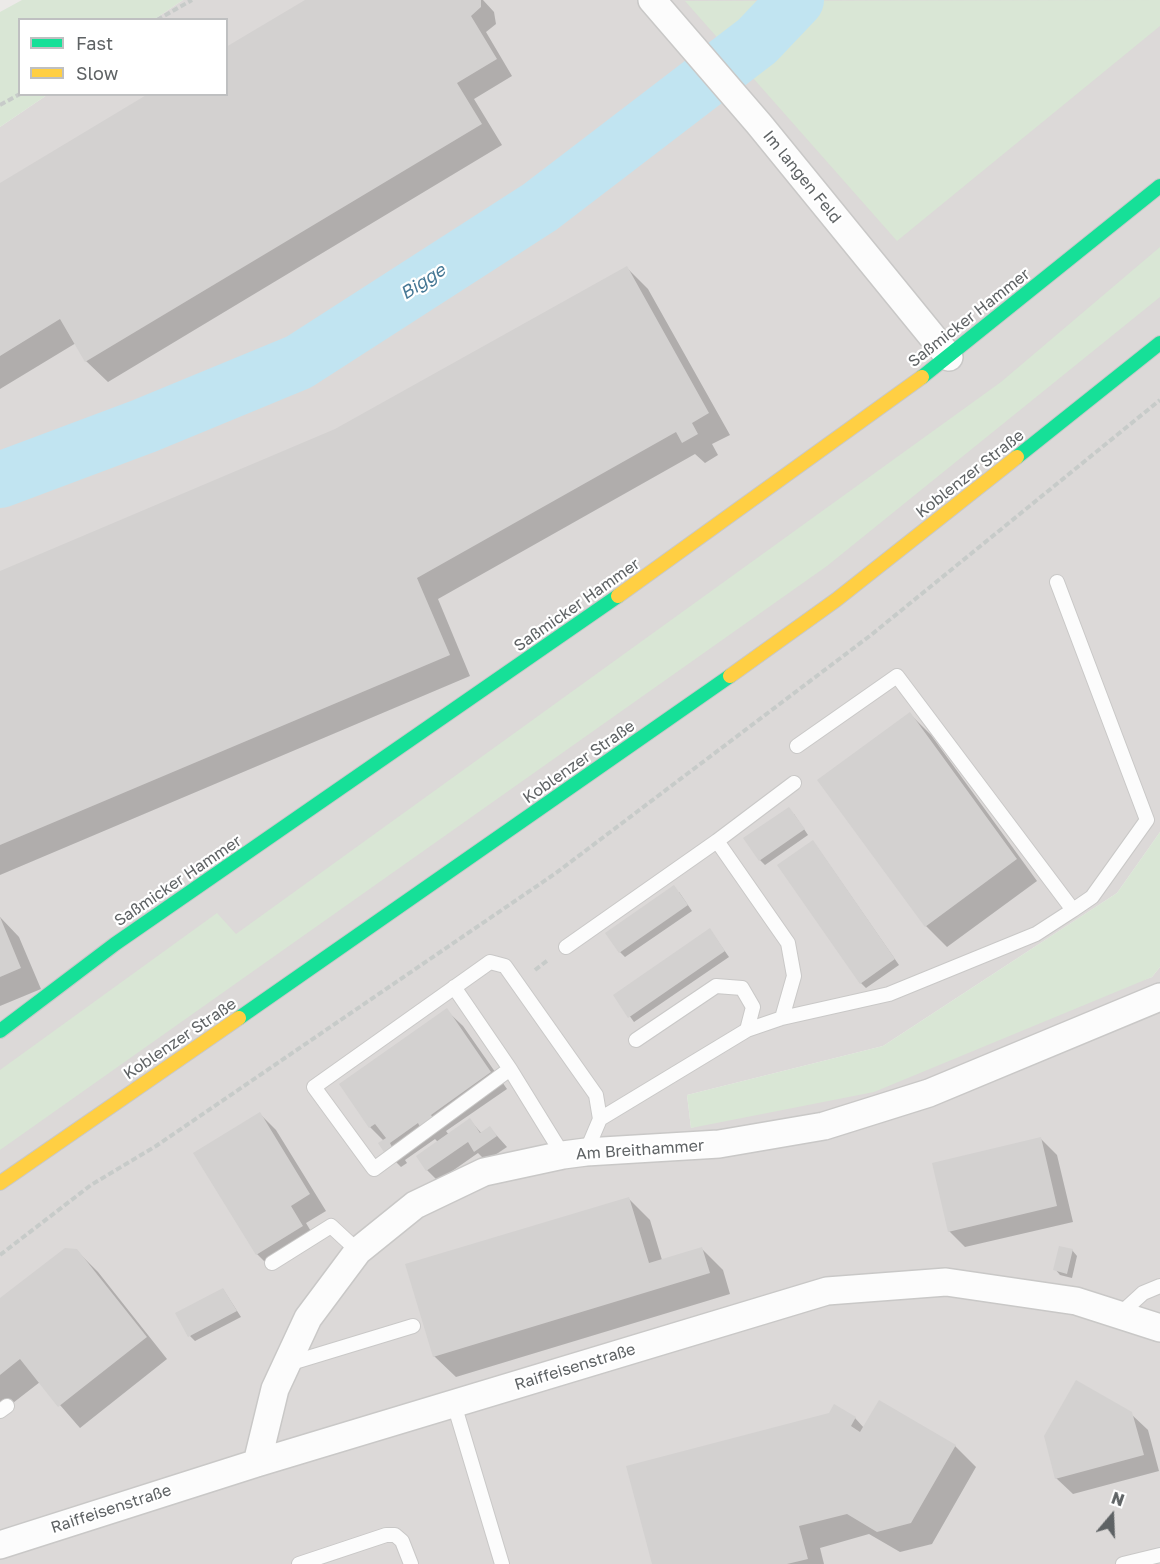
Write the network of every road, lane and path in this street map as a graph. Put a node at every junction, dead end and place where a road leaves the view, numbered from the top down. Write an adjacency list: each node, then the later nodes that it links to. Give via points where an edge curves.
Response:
1 (192, 0): 3 (path)
2 (652, 0): 8 (street, Im langen Feld)
3 (160, 18)
4 (18, 95): 5 (path)
5 (0, 105)
6 (1160, 186): 8 (street, Saßmicker Hammer)
7 (1160, 343): 25 (street, Koblenzer Straße, via 836,600 543,808)
8 (949, 357): 20 (street, Saßmicker Hammer, via 574,628 115,944)
9 (1160, 400): 27 (path, via 871,635 556,873 156,1146 91,1185)
10 (1058, 582): 14 (lane, via 1147,820 1092,897)
11 (797, 746): 14 (lane, via 897,676)
12 (794, 783): 13 (lane)
13 (717, 841): 15 (lane); 18 (lane, via 788,943 794,976)
14 (1073, 910): 18 (lane, via 1036,934 888,994)
15 (566, 948)
16 (454, 987): 22 (lane); 22 (lane, via 314,1087 374,1170); 23 (lane, via 490,962 505,966 596,1095)
17 (1160, 997): 24 (street, Am Breithammer, via 929,1094 824,1126 719,1144)
18 (782, 1018): 19 (lane)
19 (747, 1030): 21 (lane, via 753,1008 742,988 716,986); 23 (lane)
20 (0, 1031)
21 (636, 1040)
22 (510, 1069): 24 (lane)
23 (600, 1119): 24 (lane)
24 (575, 1153): 26 (street, Am Breithammer, via 484,1172 415,1205)
25 (0, 1183)
26 (358, 1251): 28 (lane, via 331,1226); 33 (street, Am Breithammer, via 308,1318)
27 (0, 1255)
28 (272, 1263)
29 (1160, 1286): 30 (lane, via 1143,1293)
30 (1119, 1315): 32 (street, Raiffeisenstraße); 34 (street, Raiffeisenstraße, via 1076,1301 946,1282 827,1291)
31 (413, 1326): 33 (lane)
32 (1160, 1328)
33 (286, 1365): 35 (street, Am Breithammer, via 275,1389)
34 (454, 1404): 35 (street, Raiffeisenstraße); 40 (lane)
35 (257, 1463): 36 (street, Raiffeisenstraße)
36 (0, 1545)
37 (1160, 1555): 41 (lane)
38 (299, 1564): 39 (lane, via 386,1535 402,1541)
39 (411, 1564)
40 (502, 1564)
41 (1123, 1564)

